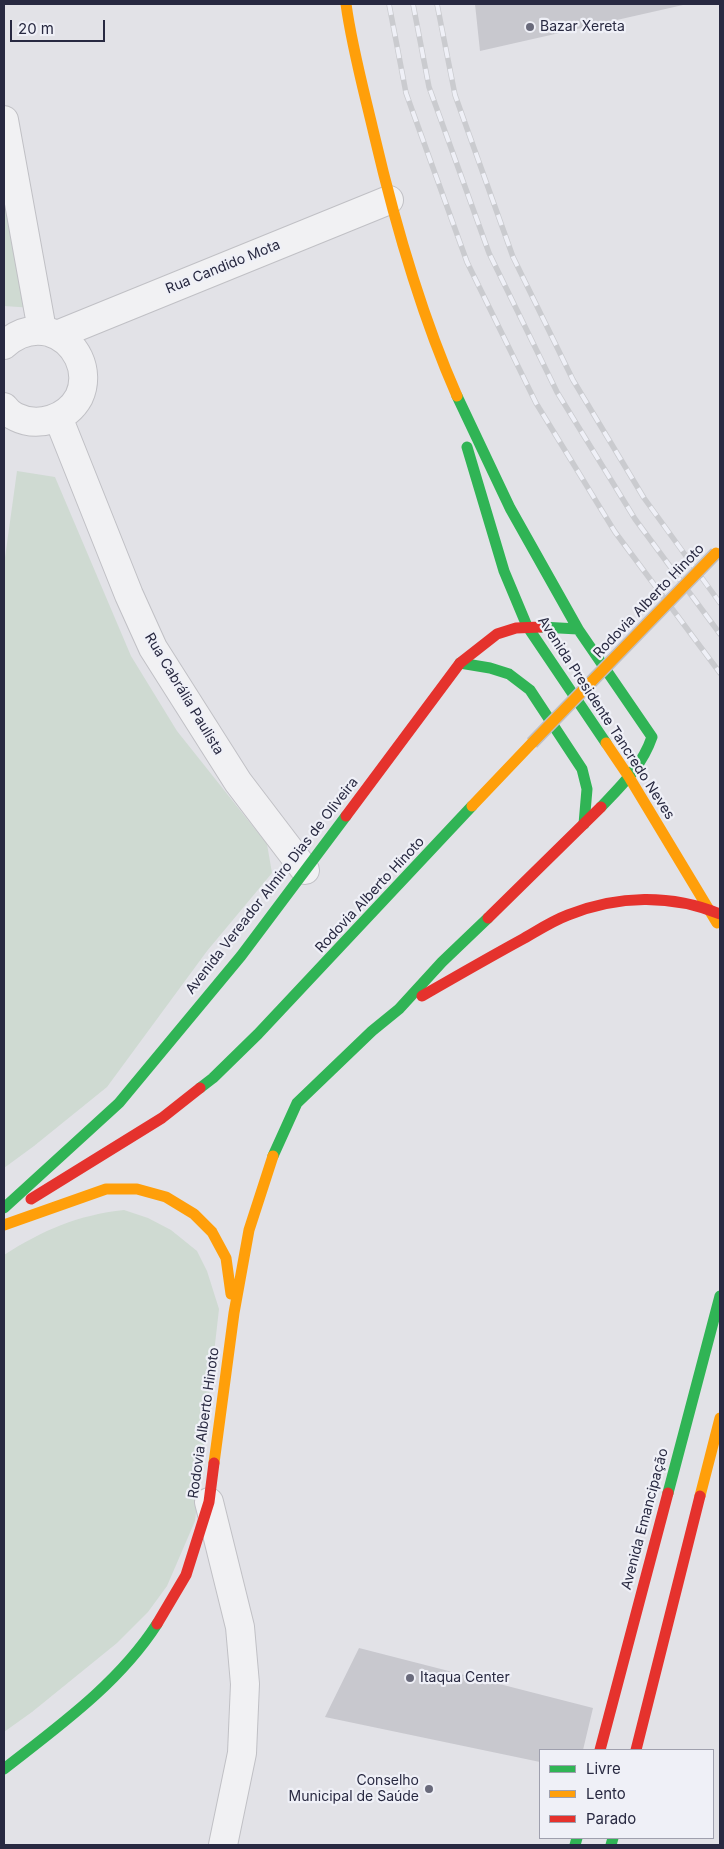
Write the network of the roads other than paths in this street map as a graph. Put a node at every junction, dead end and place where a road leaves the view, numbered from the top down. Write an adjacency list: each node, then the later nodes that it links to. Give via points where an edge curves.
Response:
1 (346, 4): 3 (main road, Avenida Presidente Tancredo Neves)
2 (4, 120): 4 (street)
3 (389, 200): 4 (street, Rua Candido Mota); 6 (main road, Avenida Presidente Tancredo Neves, via 418,296)
4 (49, 333): 5 (street, Rua Candido Mota, via 26,331); 8 (street, via 69,343 83,369 78,397 70,409)
5 (4, 345)
6 (457, 399): 10 (main road, Avenida Presidente Tancredo Neves, via 469,460 486,517); 11 (main road, Avenida Presidente Tancredo Neves, via 514,516)
7 (4, 408): 8 (street, via 30,422)
8 (58, 417): 15 (street, Rua Cabrália Paulista, via 153,648 238,782)
9 (718, 551): 21 (main road, Rodovia Alberto Hinoto, bridge, via 213,1078 162,1118)
10 (527, 626): 11 (main road, Avenida Vereador Almiro Dias de Oliveira); 12 (main road, Avenida Vereador Almiro Dias de Oliveira, via 496,635); 13 (main road, Avenida Presidente Tancredo Neves)
11 (578, 630): 13 (main road, Avenida Presidente Tancredo Neves, via 652,737 646,754)
12 (460, 663): 14 (main road, via 509,674 530,690 582,769 587,789); 15 (main road, Avenida Vereador Almiro Dias de Oliveira)
13 (629, 777): 14 (main road); 16 (main road, Avenida Presidente Tancredo Neves)
14 (584, 824): 19 (main road)
15 (305, 870): 20 (main road, Avenida Vereador Almiro Dias de Oliveira, via 241,956 119,1103)
16 (709, 909): 17 (main road); 18 (main road, Avenida Presidente Tancredo Neves); 19 (main road, via 676,900 635,900 599,905 568,915)
17 (720, 914)
18 (720, 927)
19 (398, 1009): 23 (main road, Rodovia Alberto Hinoto, via 297,1103 269,1164 249,1230)
20 (4, 1208)
21 (4, 1217)
22 (4, 1225): 23 (main road, via 106,1189 137,1189 166,1197 194,1214 212,1232 226,1258)
23 (234, 1312): 26 (main road, Rodovia Alberto Hinoto)
24 (718, 1313): 27 (main road, Avenida Emancipação)
25 (720, 1418): 28 (main road)
26 (209, 1502): 29 (main road, Rodovia Alberto Hinoto, via 186,1575 156,1626 117,1674); 30 (street, via 240,1628 245,1684 242,1753)
27 (600, 1749)
28 (636, 1749)
29 (4, 1769)
30 (223, 1845)

